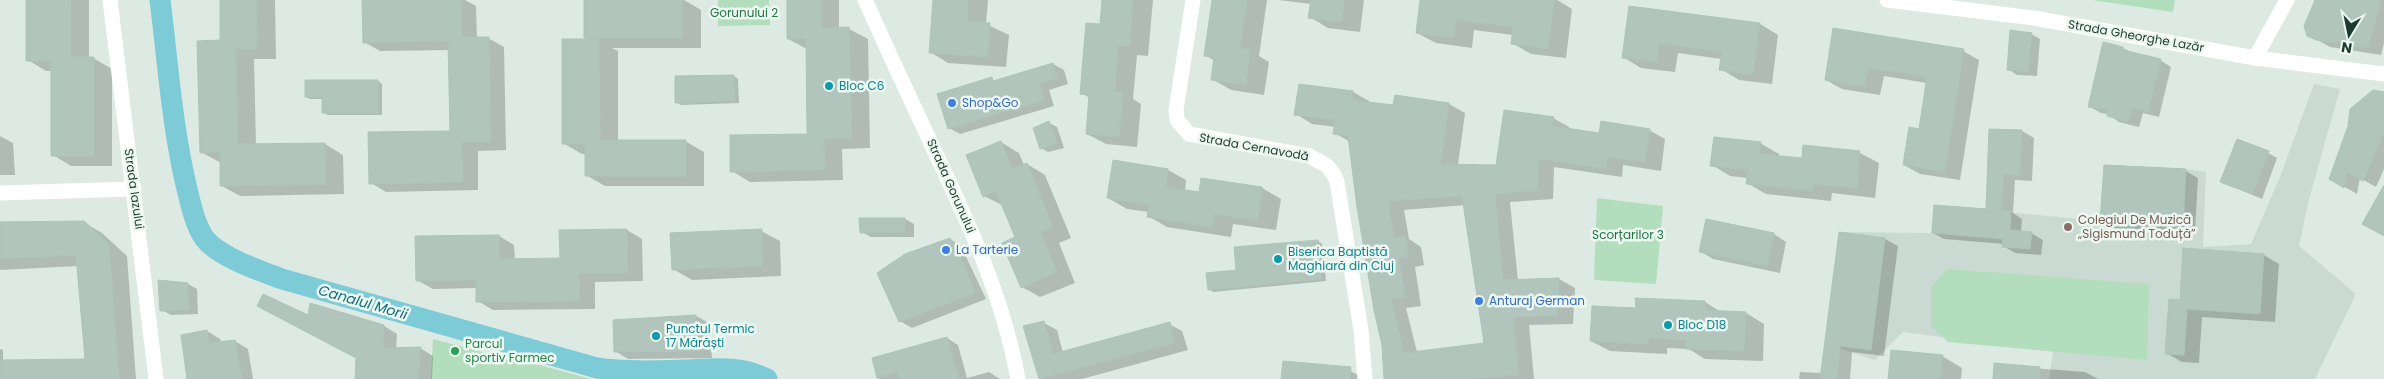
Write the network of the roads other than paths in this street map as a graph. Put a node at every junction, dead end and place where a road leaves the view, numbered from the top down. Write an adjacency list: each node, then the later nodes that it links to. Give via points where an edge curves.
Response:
1 (110, 0): 8 (street, Strada Iazului)
2 (865, 0): 11 (street, Strada Gorunului, via 994,285 1011,339)
3 (1192, 0): 12 (street, Strada Cernavodă, via 1177,120 1189,134 1198,137 1303,154 1330,168 1337,182 1361,330)
4 (1887, 0): 6 (street, Strada Gheorghe Lazăr, via 2034,18)
5 (2287, 0): 6 (street)
6 (2254, 58): 7 (street, Strada Gheorghe Lazăr)
7 (2384, 74)
8 (134, 189): 9 (street); 10 (street, Strada Iazului)
9 (0, 193)
10 (156, 379)
11 (1018, 379)
12 (1365, 379)

